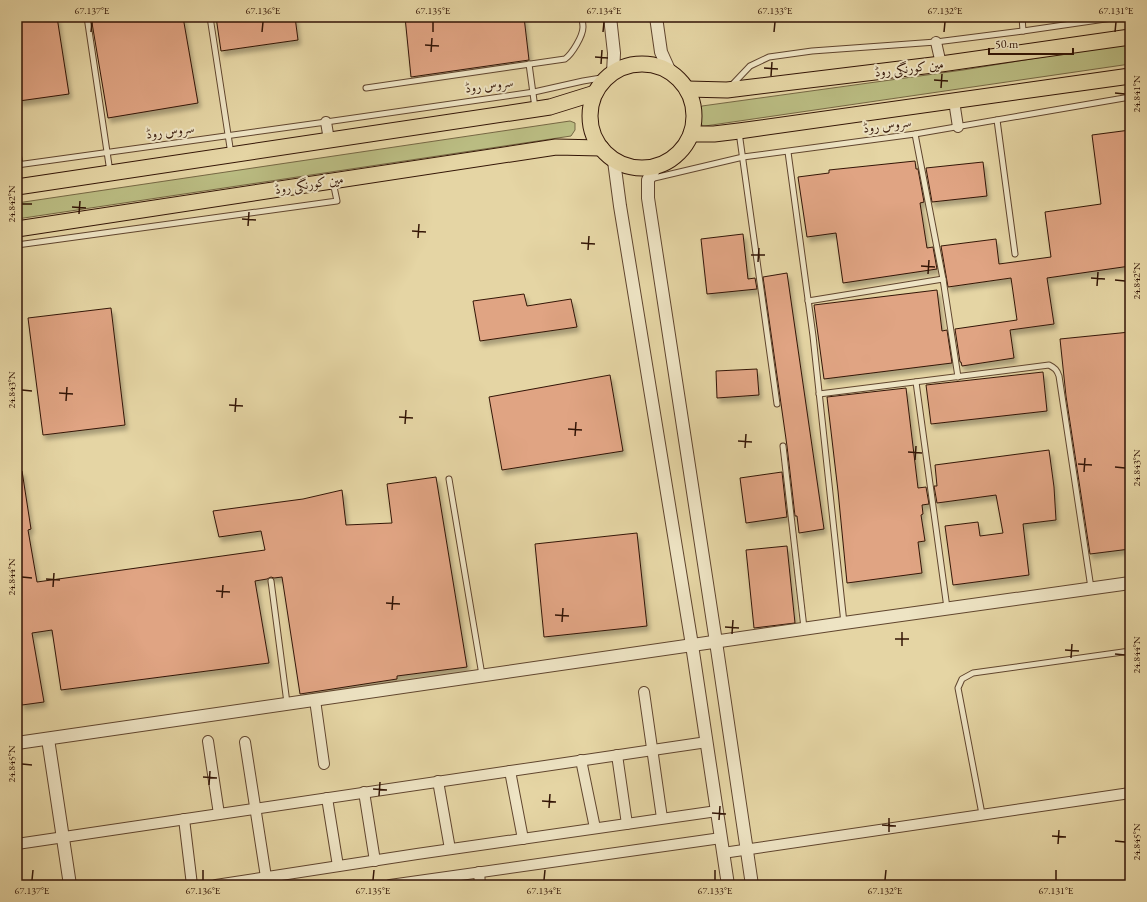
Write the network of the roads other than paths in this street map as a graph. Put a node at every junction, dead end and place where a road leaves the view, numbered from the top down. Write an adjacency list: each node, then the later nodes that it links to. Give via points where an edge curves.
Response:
1 (87, 17): 34 (lane)
2 (210, 17): 30 (lane)
3 (582, 17): 11 (lane, via 582,32 569,56 565,59)
4 (610, 17): 14 (street, via 614,53)
5 (656, 17): 13 (street, via 661,52)
6 (1022, 17): 8 (lane)
7 (1119, 17): 8 (lane)
8 (1023, 31): 10 (lane)
9 (1130, 37): 12 (main road, مین کورنگی روڈ)
10 (936, 42): 12 (street); 18 (lane, via 812,51 769,57 750,66)
11 (529, 64): 16 (lane); 19 (lane)
12 (941, 64): 18 (main road, مین کورنگی روڈ)
13 (670, 72): 14 (main road, via 656,66 641,64 626,67); 17 (main road)
14 (610, 75): 19 (lane, سروس روڈ); 20 (main road)
15 (1130, 76): 22 (main road)
16 (366, 88)
17 (687, 89): 18 (main road, مین کورنگی روڈ); 28 (main road, via 694,117)
18 (727, 90)
19 (534, 92): 23 (lane); 25 (lane, سروس روڈ)
20 (595, 93): 23 (main road); 33 (main road, via 590,107 590,122 593,136)
21 (1130, 97): 24 (lane, سروس روڈ)
22 (954, 101): 26 (street); 27 (main road)
23 (535, 109): 31 (main road)
24 (997, 120): 26 (lane, سروس روڈ); 47 (lane)
25 (326, 122): 30 (lane, سروس روڈ); 31 (street)
26 (958, 127): 29 (lane, سروس روڈ)
27 (739, 131): 28 (main road); 37 (lane)
28 (691, 134): 40 (main road, via 676,156)
29 (915, 134): 35 (lane, سروس روڈ); 48 (lane)
30 (228, 136): 34 (lane, سروس روڈ); 36 (lane)
31 (329, 140): 36 (main road)
32 (17, 147): 39 (lane)
33 (601, 148): 38 (main road); 43 (main road, مین کورنگی روڈ, via 556,147)
34 (107, 152): 39 (lane, سروس روڈ); 41 (lane)
35 (788, 152): 37 (lane, سروس روڈ); 49 (lane)
36 (231, 155): 41 (main road)
37 (743, 157): 42 (lane, سروس روڈ); 53 (lane)
38 (614, 161): 40 (main road, via 639,168); 63 (street)
39 (18, 165)
40 (656, 166): 42 (street)
41 (111, 173): 44 (main road)
42 (648, 180): 62 (street, via 648,198)
43 (332, 181): 45 (main road, مین کورنگی روڈ); 46 (lane, via 337,201)
44 (17, 187)
45 (17, 229)
46 (17, 245)
47 (1015, 254)
48 (943, 279): 49 (lane); 50 (lane)
49 (808, 300): 52 (lane)
50 (958, 377): 51 (lane); 58 (lane, via 1049,365 1058,371)
51 (916, 382): 52 (lane); 59 (lane)
52 (819, 394): 60 (lane)
53 (777, 404)
54 (783, 446): 61 (lane)
55 (449, 479): 65 (lane)
56 (271, 581): 68 (lane)
57 (1130, 583): 58 (street)
58 (1091, 588): 59 (street)
59 (947, 609): 60 (street)
60 (844, 623): 61 (street)
61 (804, 629): 62 (street)
62 (716, 642): 63 (street); 96 (street)
63 (692, 645): 65 (street); 72 (street)
64 (1130, 651): 86 (lane, via 973,673 962,679 958,688)
65 (482, 676): 67 (street)
66 (644, 692): 74 (street)
67 (315, 700): 68 (street); 77 (street)
68 (287, 704): 69 (street)
69 (48, 739): 73 (street); 91 (street)
70 (208, 741): 85 (street)
71 (246, 742): 83 (street)
72 (707, 742): 74 (street); 84 (street)
73 (17, 743)
74 (652, 750): 75 (street); 87 (street)
75 (617, 755): 76 (street); 89 (street)
76 (581, 760): 78 (street); 90 (street)
77 (324, 764)
78 (510, 771): 79 (street); 93 (street)
79 (438, 781): 80 (street); 95 (street)
80 (364, 792): 82 (street); 98 (street)
81 (1130, 793): 86 (street)
82 (327, 798): 83 (street); 99 (street)
83 (256, 808): 85 (street); 101 (street)
84 (717, 811): 87 (street); 92 (street)
85 (219, 814): 88 (street)
86 (982, 814): 96 (street)
87 (662, 818): 89 (street)
88 (184, 819): 91 (street); 103 (street)
89 (627, 824): 90 (street)
90 (595, 828): 93 (street)
91 (63, 837): 94 (street); 102 (street)
92 (721, 838): 97 (street); 100 (street)
93 (523, 839): 95 (street)
94 (17, 844)
95 (450, 849): 98 (street)
96 (747, 849): 97 (street); 108 (street)
97 (723, 853): 107 (street)
98 (375, 860): 99 (street)
99 (338, 866): 101 (street)
100 (479, 872): 105 (street); 106 (street)
101 (266, 877): 104 (street)
102 (70, 885)
103 (192, 885)
104 (216, 885)
105 (390, 885)
106 (480, 885)
107 (728, 885)
108 (752, 885)

